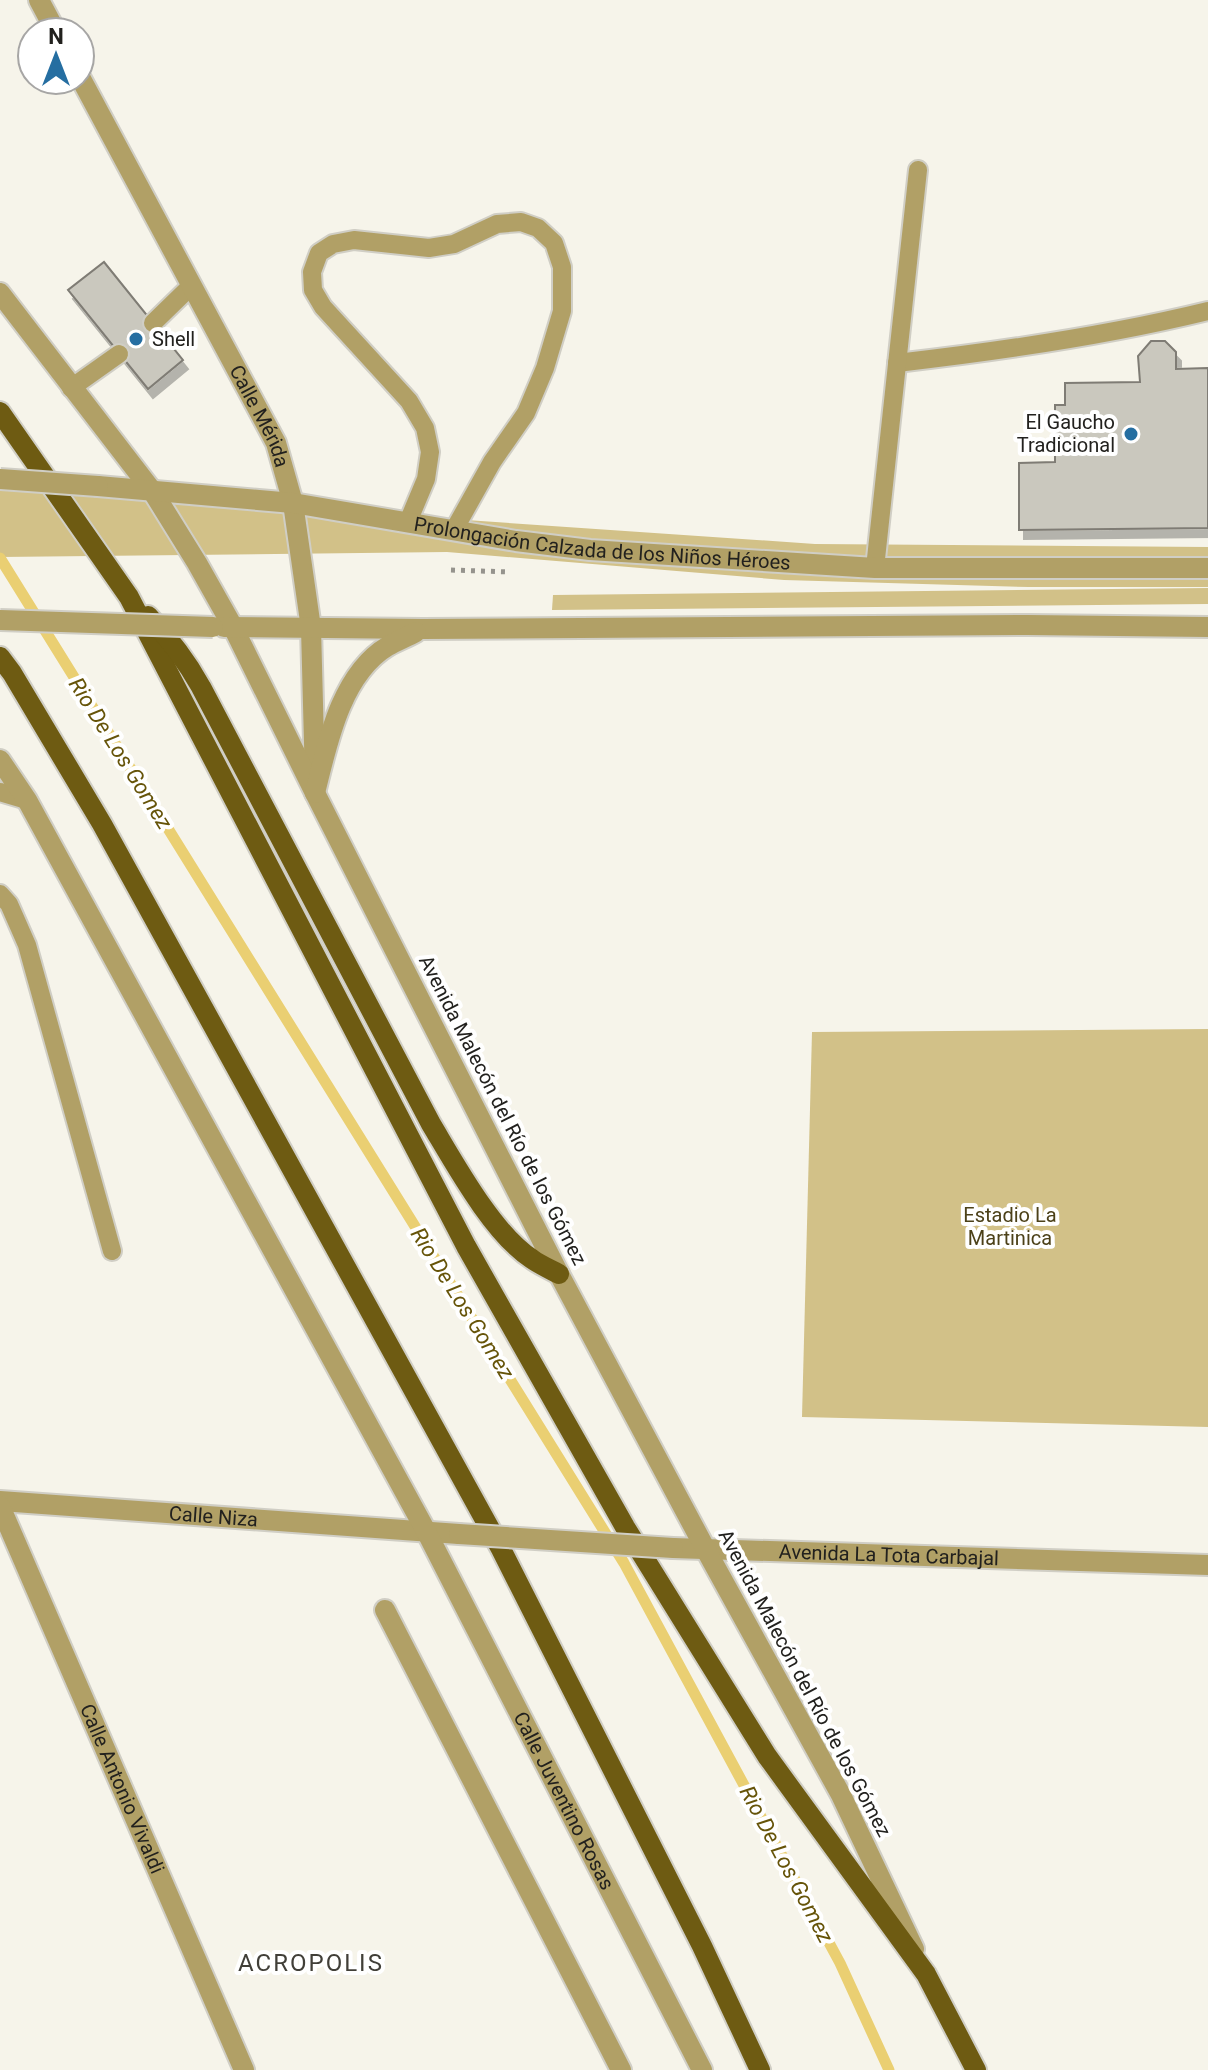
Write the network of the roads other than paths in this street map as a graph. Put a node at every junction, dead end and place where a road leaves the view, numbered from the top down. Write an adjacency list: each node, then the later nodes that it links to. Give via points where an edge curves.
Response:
1 (90, 96): 3 (street, Calle Mérida)
2 (918, 170): 8 (lane)
3 (191, 286): 6 (lane); 13 (street, Calle Mérida, via 276,443)
4 (0, 293): 9 (street, Avenida Malecón del Río de los Gómez)
5 (1208, 311): 8 (lane, via 1033,346)
6 (153, 323)
7 (119, 354): 9 (lane)
8 (897, 363): 16 (lane)
9 (71, 388): 12 (street, Avenida Malecón del Río de los Gómez)
10 (0, 412): 18 (main road, Avenida Malecón del Río de los Gómez)
11 (0, 479): 12 (street, Prolongación Calzada de los Niños Héroes, bridge)
12 (153, 492): 13 (street, Prolongación Calzada de los Niños Héroes); 20 (street, Avenida Malecón del Río de los Gómez, via 197,563)
13 (293, 503): 14 (street, Prolongación Calzada de los Niños Héroes); 22 (street, Calle Mérida)
14 (408, 522): 15 (street, Prolongación Calzada de los Niños Héroes); 15 (lane, via 426,479 430,452 425,428 409,401 323,307 313,290 315,262 333,244 354,240 429,248 454,244 497,224 521,222 538,228 554,243 562,267 562,311 526,413)
15 (454, 530): 16 (street, Prolongación Calzada de los Niños Héroes, via 590,550)
16 (875, 568): 17 (street, Prolongación Calzada de los Niños Héroes)
17 (1208, 568)
18 (129, 597): 31 (main road, via 186,660 463,1177 508,1239); 37 (main road, Avenida Malecón del Río de los Gómez, via 466,1246 625,1527 767,1756)
19 (0, 620): 20 (street, bridge)
20 (223, 627): 22 (street); 27 (street, Avenida Malecón del Río de los Gómez)
21 (1208, 627): 23 (street)
22 (311, 628): 23 (street); 27 (street, Calle Mérida)
23 (423, 629): 27 (street, via 386,647 349,688)
24 (0, 657): 41 (main road, via 102,824 501,1549)
25 (0, 760): 28 (street)
26 (0, 792): 28 (lane)
27 (315, 793): 31 (street, Avenida Malecón del Río de los Gómez)
28 (27, 800): 33 (street)
29 (0, 894): 30 (lane, via 27,945)
30 (112, 1251)
31 (559, 1274): 34 (street, Avenida Malecón del Río de los Gómez)
32 (0, 1504): 33 (street, Calle Niza); 38 (street, Calle Antonio Vivaldi)
33 (426, 1531): 34 (street, Avenida La Tota Carbajal, bridge); 40 (street, Calle Juventino Rosas)
34 (706, 1550): 35 (street, Avenida La Tota Carbajal); 37 (street, Avenida Malecón del Río de los Gómez, via 841,1795)
35 (1208, 1565)
36 (385, 1610): 39 (street)
37 (926, 1974): 42 (main road, Avenida Malecón del Río de los Gómez)
38 (244, 2070)
39 (621, 2070)
40 (702, 2070)
41 (760, 2070)
42 (976, 2070)

